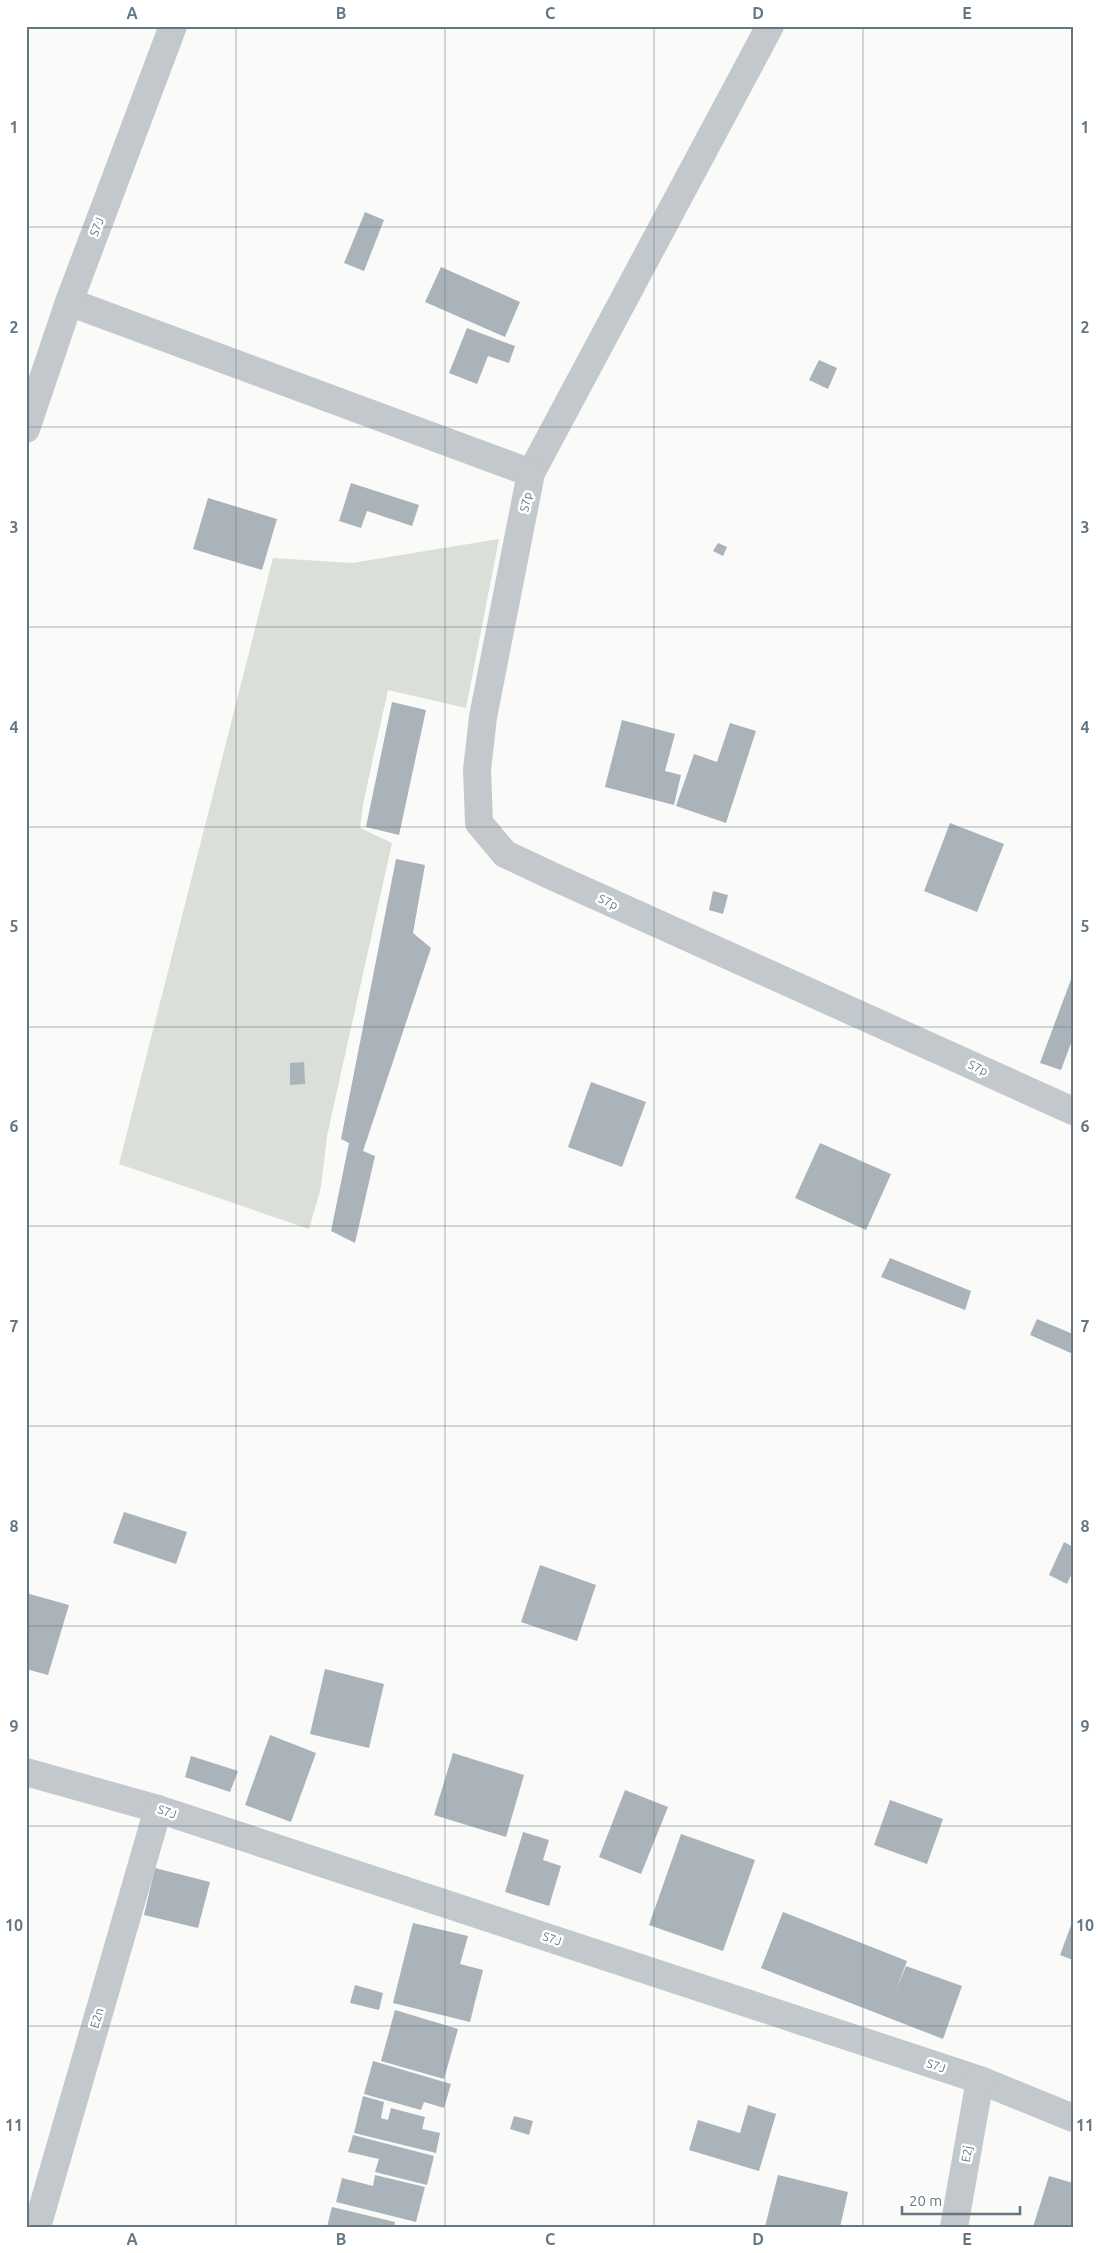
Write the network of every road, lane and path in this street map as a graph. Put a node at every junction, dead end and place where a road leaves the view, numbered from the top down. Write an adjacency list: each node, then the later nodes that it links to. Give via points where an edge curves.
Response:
1 (173, 26): 3 (street, S7J)
2 (770, 26): 5 (street, S7p)
3 (69, 302): 4 (street, S7J); 5 (street)
4 (26, 429)
5 (531, 473): 6 (street, S7p, via 482,717 477,770 479,823 505,854)
6 (1073, 1111)
7 (26, 1772): 8 (street, S7J)
8 (158, 1809): 9 (street, S7J); 11 (street, E2n)
9 (980, 2080): 10 (street, S7J); 12 (street, E2j)
10 (1073, 2118)
11 (37, 2227)
12 (954, 2227)

